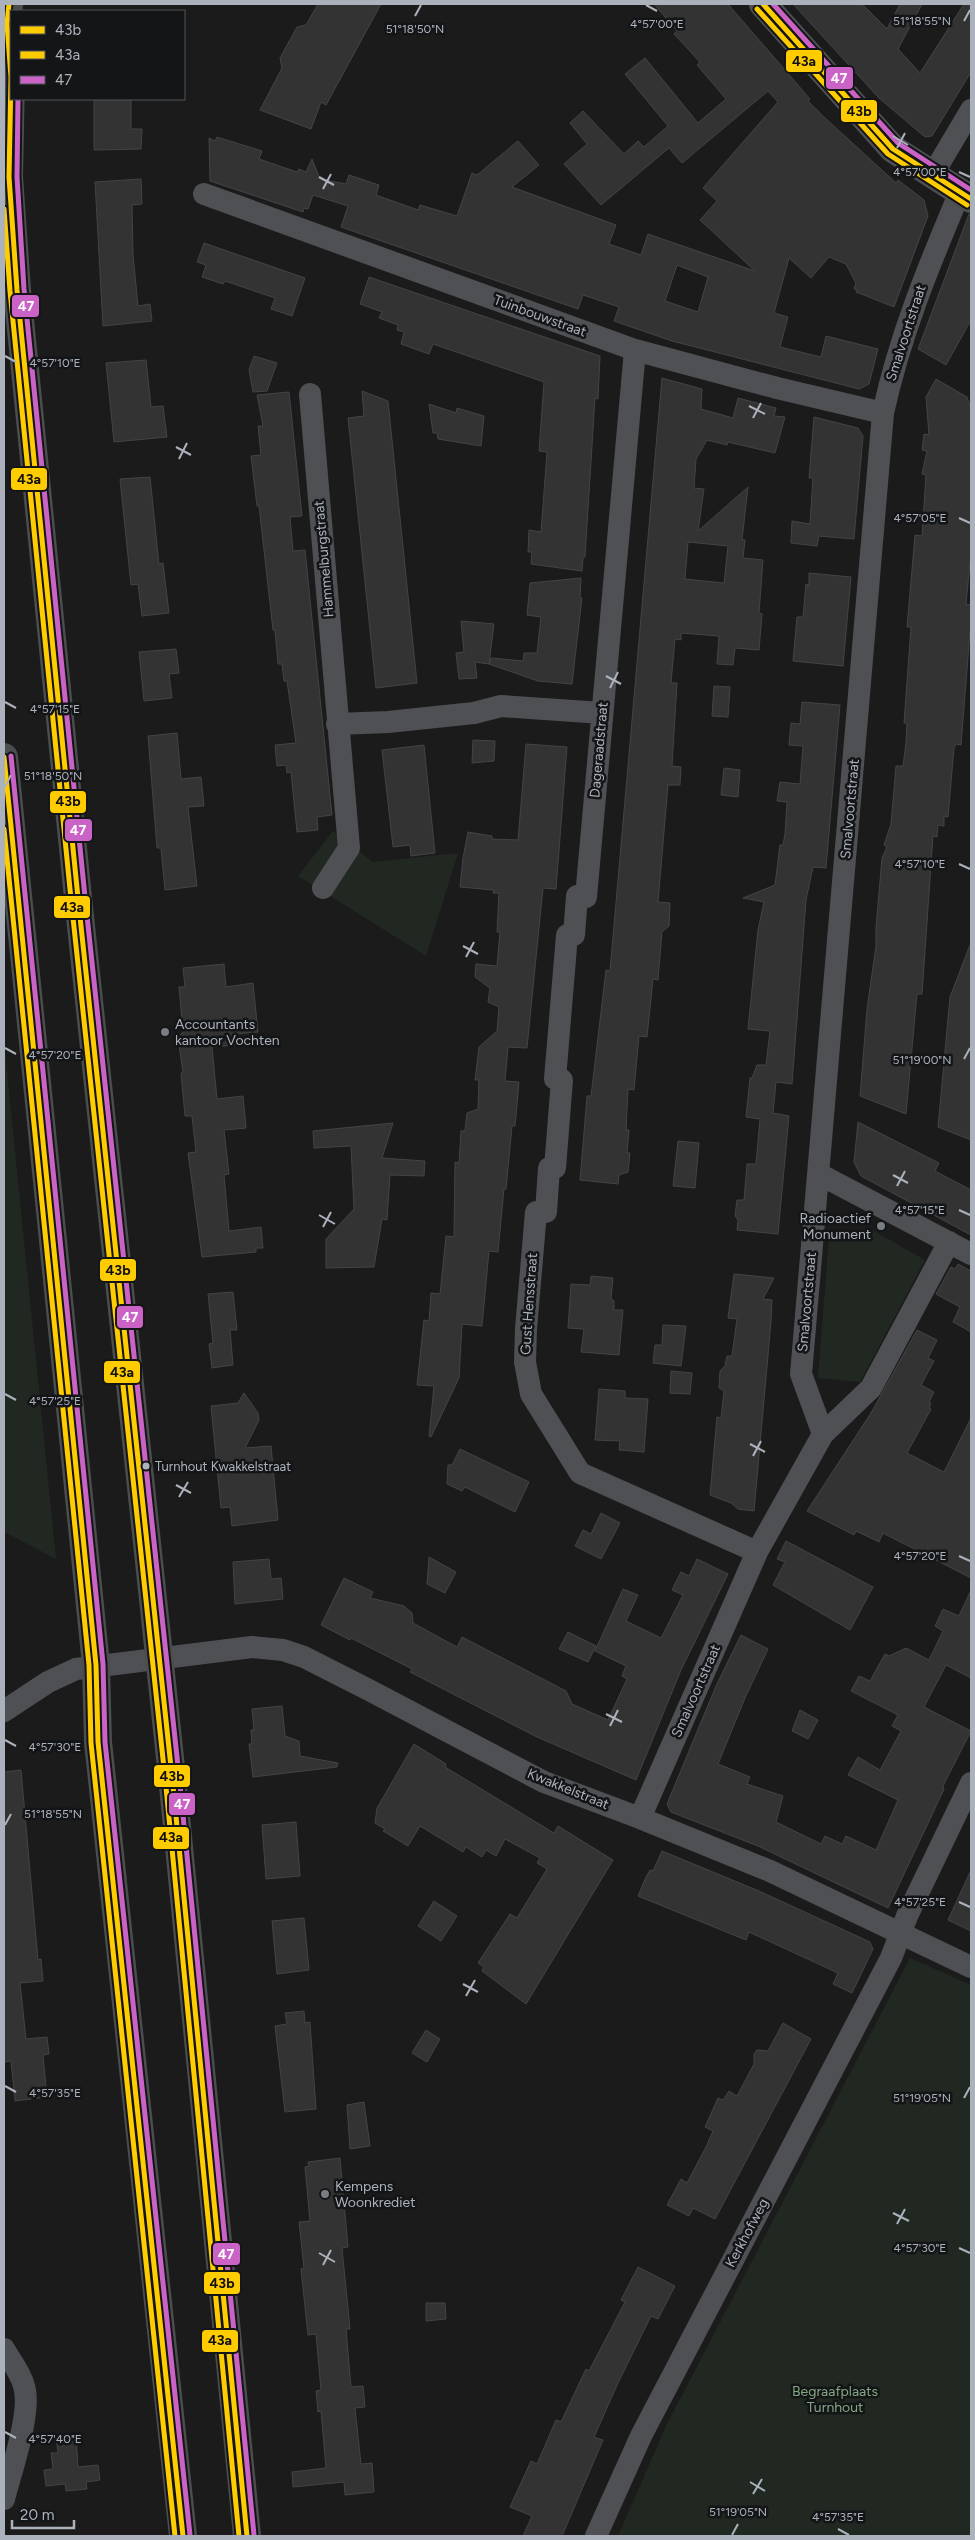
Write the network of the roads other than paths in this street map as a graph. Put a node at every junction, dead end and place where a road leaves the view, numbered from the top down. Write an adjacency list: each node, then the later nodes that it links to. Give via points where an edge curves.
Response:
1 (9, 4): 3 (main road)
2 (763, 4): 7 (street, via 893,149)
3 (10, 64)
4 (10, 96): 6 (main road)
5 (971, 110): 7 (street)
6 (6, 170): 23 (main road, via 76,889)
7 (933, 174): 9 (street)
8 (204, 194): 10 (street, Tuinbouwstraat)
9 (966, 195): 12 (street, Smalvoortstraat, via 910,314 894,362)
10 (634, 350): 12 (street, Tuinbouwstraat); 13 (street, Dageraadstraat)
11 (310, 394): 14 (street, Hammelburgstraat)
12 (883, 413): 18 (street, Smalvoortstraat)
13 (602, 713): 14 (street, via 501,706 474,713); 17 (street, Dageraadstraat, via 586,897 577,896 574,935 567,935)
14 (337, 724): 16 (street, Hammelburgstraat, via 349,848)
15 (4, 756): 24 (main road)
16 (322, 888)
17 (557, 1042): 22 (street, Gust Hensstraat, via 555,1079 562,1080 555,1168 549,1168 546,1212 536,1212 526,1329 525,1362 531,1394 580,1472)
18 (819, 1174): 19 (street); 21 (street, Smalvoortstraat, via 801,1374)
19 (949, 1242): 20 (street); 21 (street, Smalvoortstraat, via 871,1388)
20 (971, 1254)
21 (823, 1434): 22 (street, Smalvoortstraat)
22 (757, 1552): 27 (street, Smalvoortstraat)
23 (160, 1657): 24 (street, Kwakkelstraat); 27 (street, Kwakkelstraat, via 252,1647 304,1657 544,1782); 33 (main road)
24 (96, 1665): 25 (street, Kwakkelstraat, via 57,1677); 32 (main road, via 98,1742)
25 (4, 1711)
26 (971, 1783): 28 (street, Kerkhofweg, via 906,1916)
27 (640, 1818): 28 (street, Kwakkelstraat, via 770,1871)
28 (901, 1933): 29 (street, Kwakkelstraat); 34 (street, Kerkhofweg, via 891,1958 641,2436)
29 (971, 1967)
30 (4, 2349): 31 (street, via 24,2385 26,2401)
31 (4, 2499)
32 (182, 2536)
33 (247, 2536)
34 (596, 2536)

